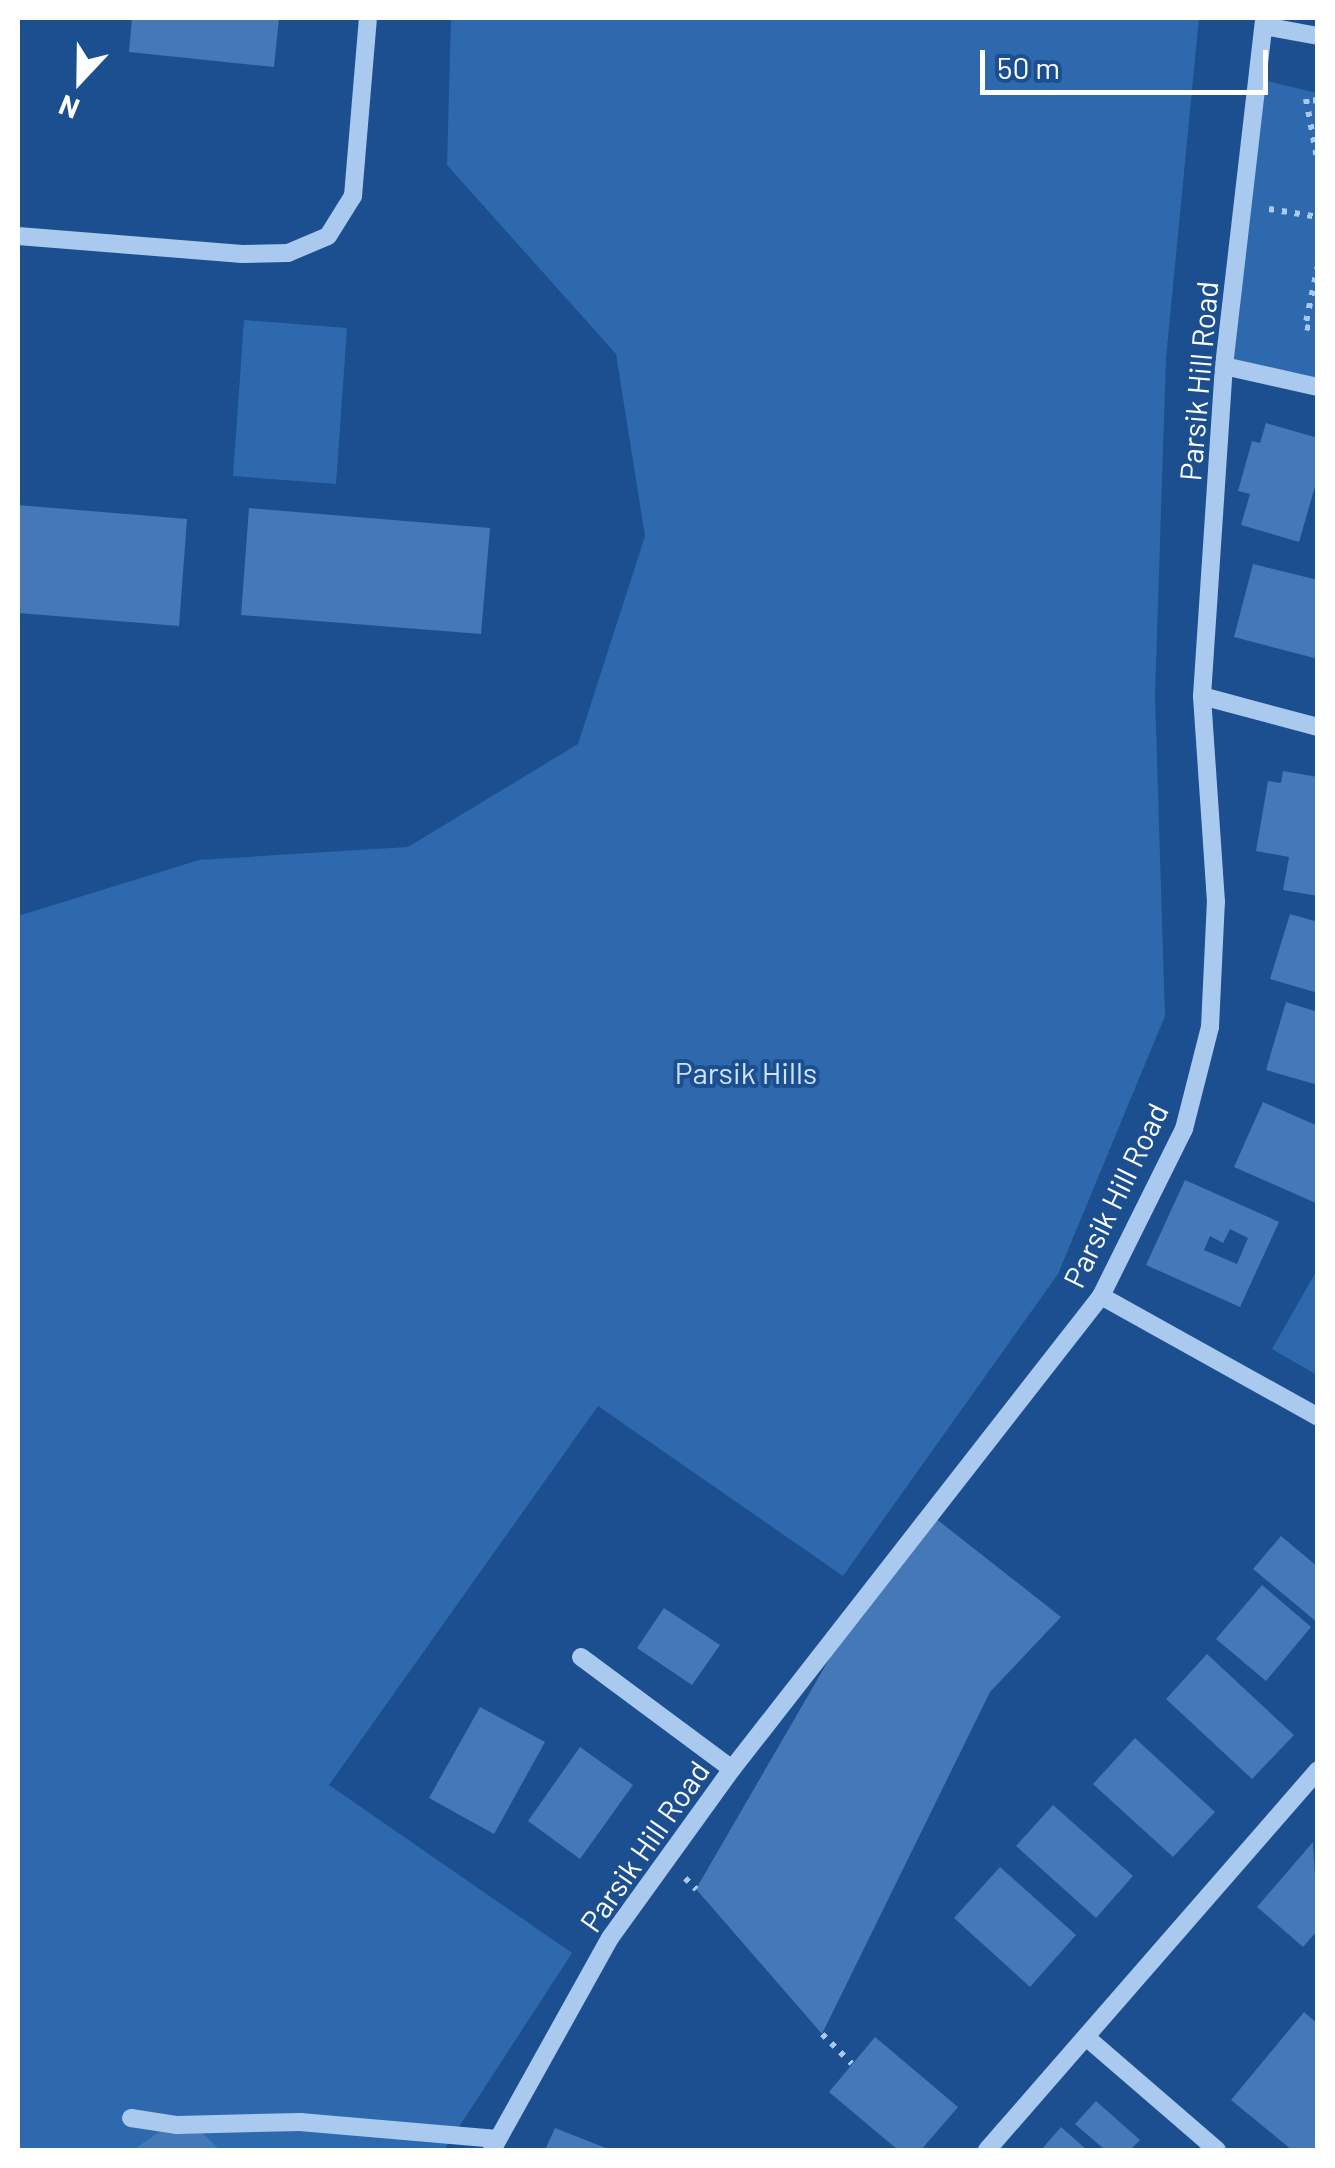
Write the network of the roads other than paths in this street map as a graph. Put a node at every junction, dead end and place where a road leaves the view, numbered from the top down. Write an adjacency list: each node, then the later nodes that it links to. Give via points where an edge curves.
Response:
1 (368, 18): 4 (street, via 353,196 328,236 288,253 242,254)
2 (1264, 22): 3 (street); 5 (street, Parsik Hill Road)
3 (1318, 36)
4 (18, 236)
5 (1224, 366): 6 (street); 7 (street, Parsik Hill Road)
6 (1318, 387)
7 (1202, 696): 8 (street); 9 (street, Parsik Hill Road, via 1216,902 1210,1026 1184,1129)
8 (1318, 728)
9 (1101, 1296): 10 (street); 12 (street, Parsik Hill Road)
10 (1318, 1417)
11 (581, 1657): 12 (street)
12 (732, 1769): 17 (street, Parsik Hill Road, via 610,1938)
13 (1318, 1770): 14 (street)
14 (1311, 1792): 15 (street)
15 (1086, 2036): 18 (street); 19 (street)
16 (131, 2118): 17 (street, via 177,2125 300,2122)
17 (494, 2145)
18 (1200, 2147)
19 (987, 2150)

